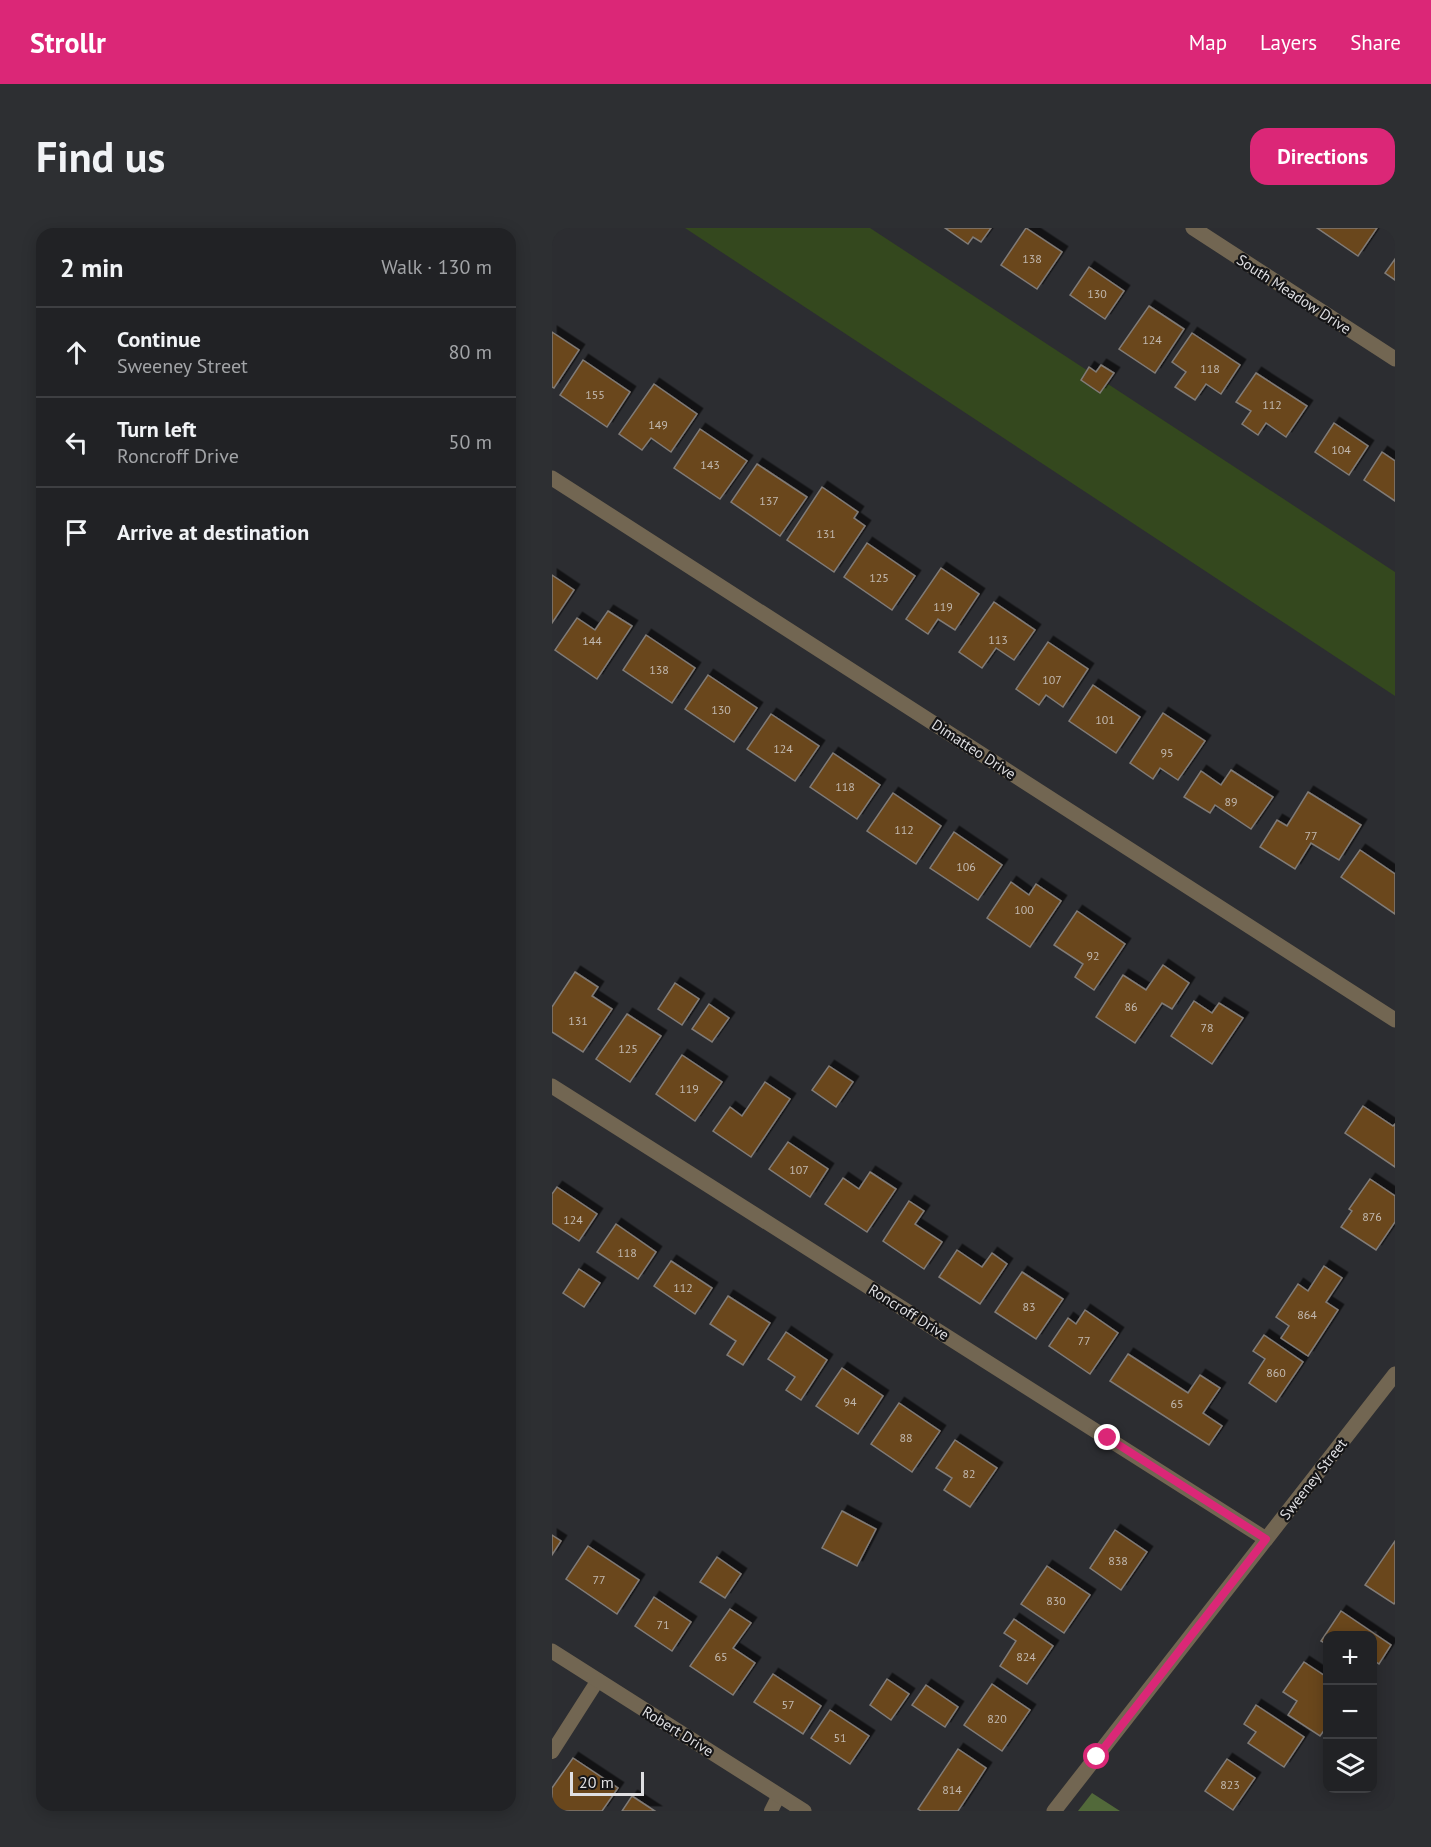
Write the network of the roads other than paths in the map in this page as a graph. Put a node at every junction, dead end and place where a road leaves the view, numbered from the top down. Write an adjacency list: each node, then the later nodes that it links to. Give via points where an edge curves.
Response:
1 (1193, 228): 2 (street, South Meadow Drive)
2 (1210, 232): 3 (street, South Meadow Drive)
3 (1395, 360)
4 (552, 478): 5 (street, Dimatteo Drive)
5 (1395, 1020)
6 (552, 1086): 8 (street, Roncroff Drive)
7 (1395, 1374): 8 (street, Sweeney Street)
8 (1266, 1539): 15 (street, Sweeney Street)
9 (552, 1651): 10 (street, Robert Drive)
10 (598, 1680): 11 (lane); 12 (street, Robert Drive)
11 (552, 1752)
12 (778, 1795): 13 (lane); 14 (street, Robert Drive)
13 (771, 1811)
14 (804, 1811)
15 (1054, 1811)

